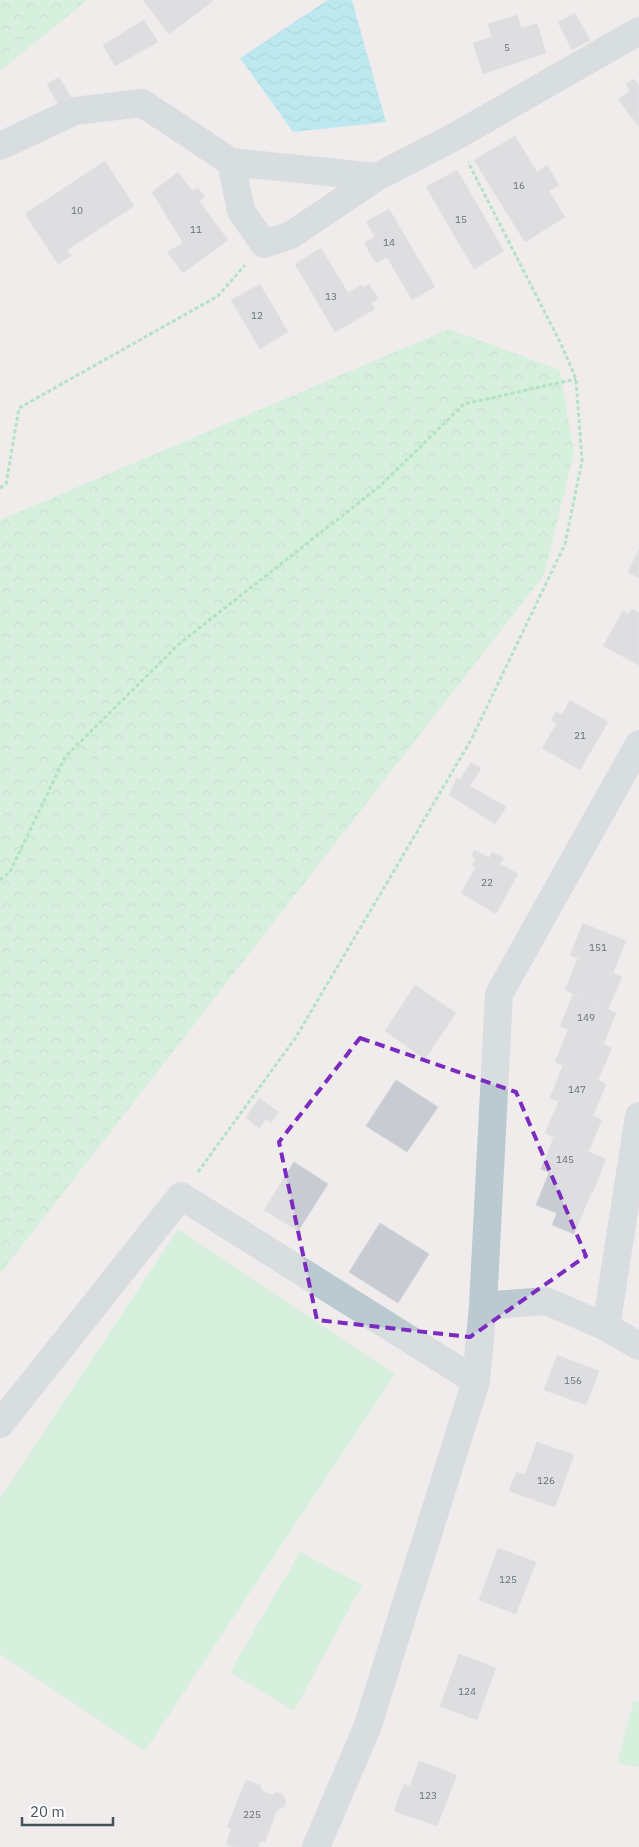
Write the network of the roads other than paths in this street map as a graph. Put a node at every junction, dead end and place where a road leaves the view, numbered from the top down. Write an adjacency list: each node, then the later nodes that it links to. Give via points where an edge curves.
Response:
1 (639, 30): 4 (street, via 456,136)
2 (0, 146): 3 (street, via 75,111 142,103)
3 (230, 162): 4 (street); 4 (street, via 241,211 264,244 291,235)
4 (377, 177)
5 (639, 744): 7 (street, via 499,994)
6 (639, 1116): 8 (street)
7 (483, 1306): 8 (street, via 546,1301); 10 (street)
8 (606, 1327): 9 (street)
9 (639, 1346)
10 (476, 1381): 11 (street, via 181,1196); 12 (street, via 367,1728)
11 (0, 1424)
12 (316, 1847)

